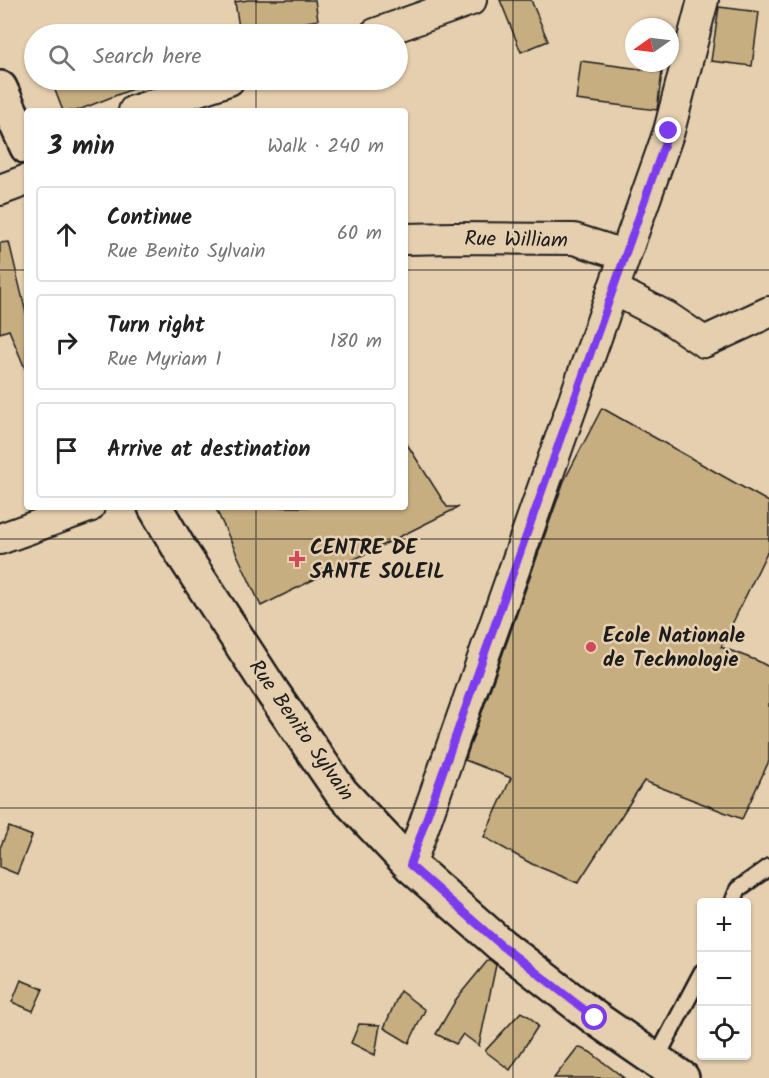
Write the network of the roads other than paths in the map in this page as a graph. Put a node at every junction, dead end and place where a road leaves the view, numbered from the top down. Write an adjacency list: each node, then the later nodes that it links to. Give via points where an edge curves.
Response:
1 (471, 0): 3 (street)
2 (703, 0): 11 (street, via 669,131)
3 (403, 24)
4 (0, 88): 7 (main road)
5 (198, 90): 6 (street)
6 (143, 108)
7 (24, 140)
8 (24, 181): 9 (street)
9 (0, 189)
10 (408, 239): 11 (street, Rue William, via 574,239)
11 (624, 255): 12 (street)
12 (612, 290): 13 (street, via 668,317 704,342); 17 (street)
13 (769, 312)
14 (81, 510): 16 (street)
15 (157, 510): 17 (main road, Rue Benito Sylvain, via 341,792)
16 (0, 539)
17 (410, 865): 21 (main road, Rue Benito Sylvain, via 501,945)
18 (769, 867): 19 (lane, via 738,889)
19 (735, 898)
20 (697, 987): 21 (lane)
21 (669, 1070)

